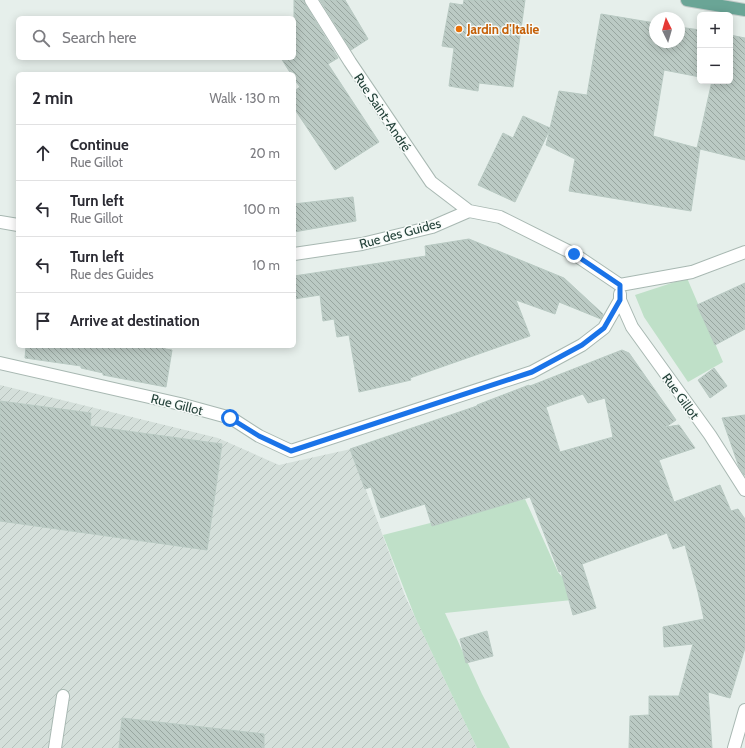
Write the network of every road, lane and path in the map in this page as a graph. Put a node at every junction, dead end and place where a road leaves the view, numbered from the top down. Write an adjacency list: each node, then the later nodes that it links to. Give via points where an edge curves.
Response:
1 (312, 0): 4 (street, Rue Saint-André, via 350,62 431,182)
2 (687, 0): 3 (main road)
3 (745, 10)
4 (469, 211): 8 (street, Rue des Guides, via 432,227 362,244); 9 (street, via 500,217 574,254)
5 (0, 222): 6 (street)
6 (16, 225)
7 (745, 252): 9 (street, via 692,272)
8 (296, 254)
9 (620, 285): 10 (street, Rue Gillot)
10 (620, 300): 11 (street, Rue Gillot, via 604,328 582,345 532,372 291,451 259,436 230,418); 12 (street, Rue Gillot, via 632,327 710,435)
11 (0, 363)
12 (745, 490)
13 (62, 696): 15 (street)
14 (745, 710): 16 (street)
15 (55, 748)
16 (734, 748)

